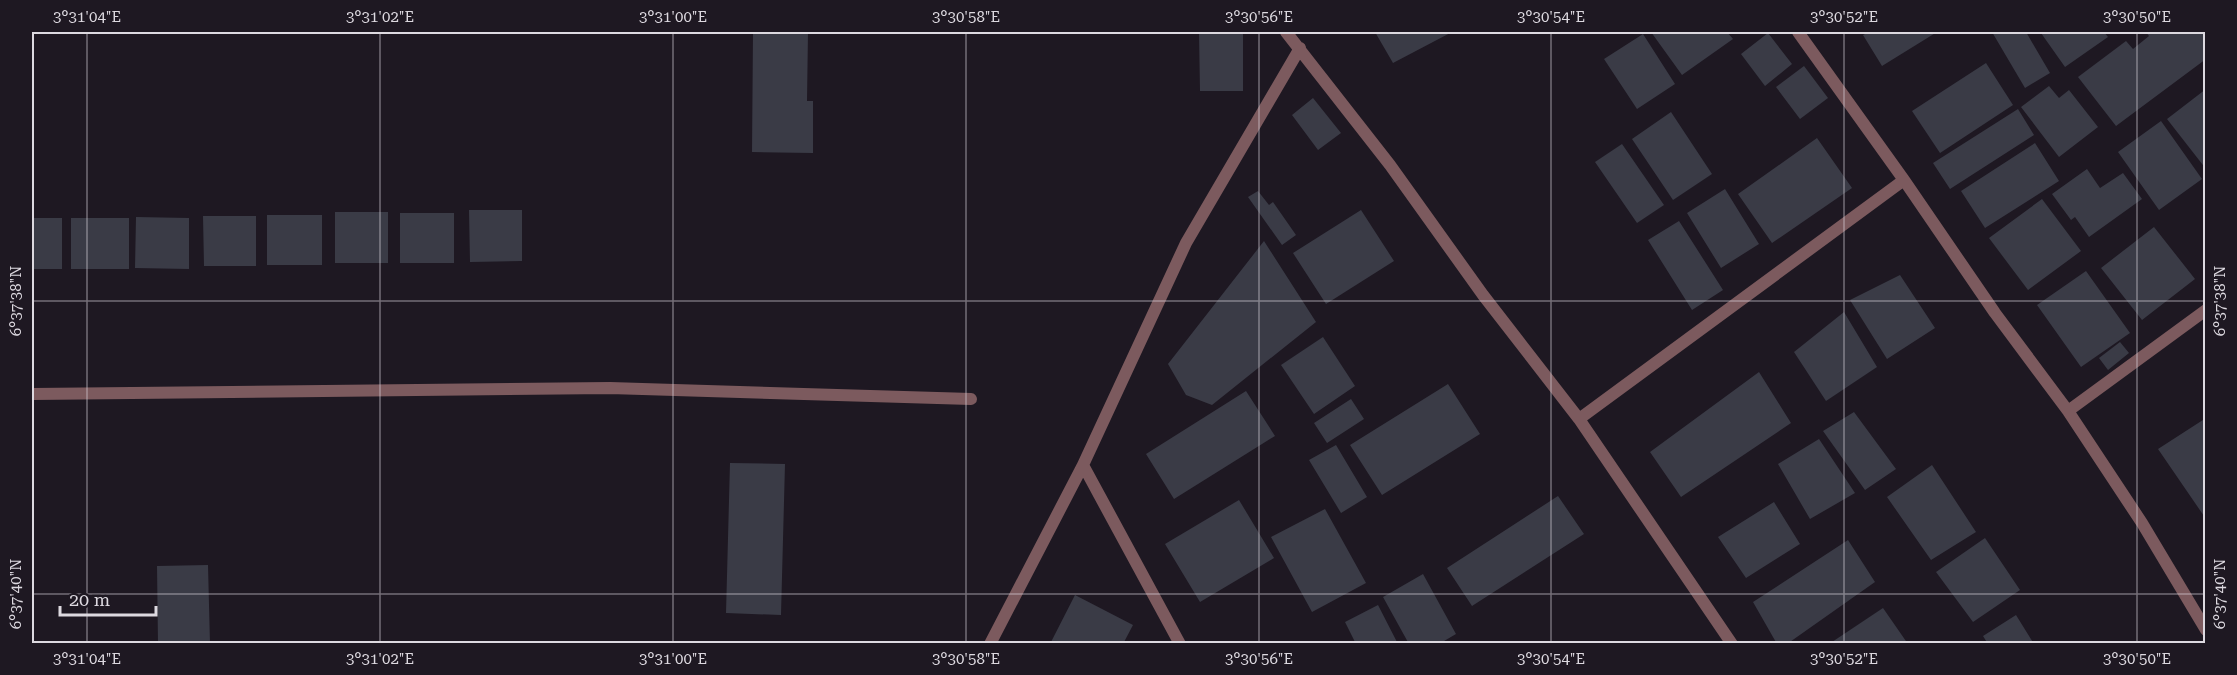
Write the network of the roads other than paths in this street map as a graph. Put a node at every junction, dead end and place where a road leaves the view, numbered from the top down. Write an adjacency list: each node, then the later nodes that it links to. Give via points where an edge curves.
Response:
1 (1286, 32): 3 (street)
2 (1798, 32): 4 (street)
3 (1300, 48): 9 (street); 10 (street, via 1185,243)
4 (1904, 180): 8 (street); 9 (street)
5 (2205, 310): 8 (street)
6 (32, 394): 7 (street, via 610,388)
7 (971, 399)
8 (2068, 411): 11 (street, via 2142,523)
9 (1579, 419): 14 (street)
10 (1083, 465): 12 (street); 13 (street)
11 (2205, 630)
12 (990, 644)
13 (1180, 644)
14 (1732, 644)

